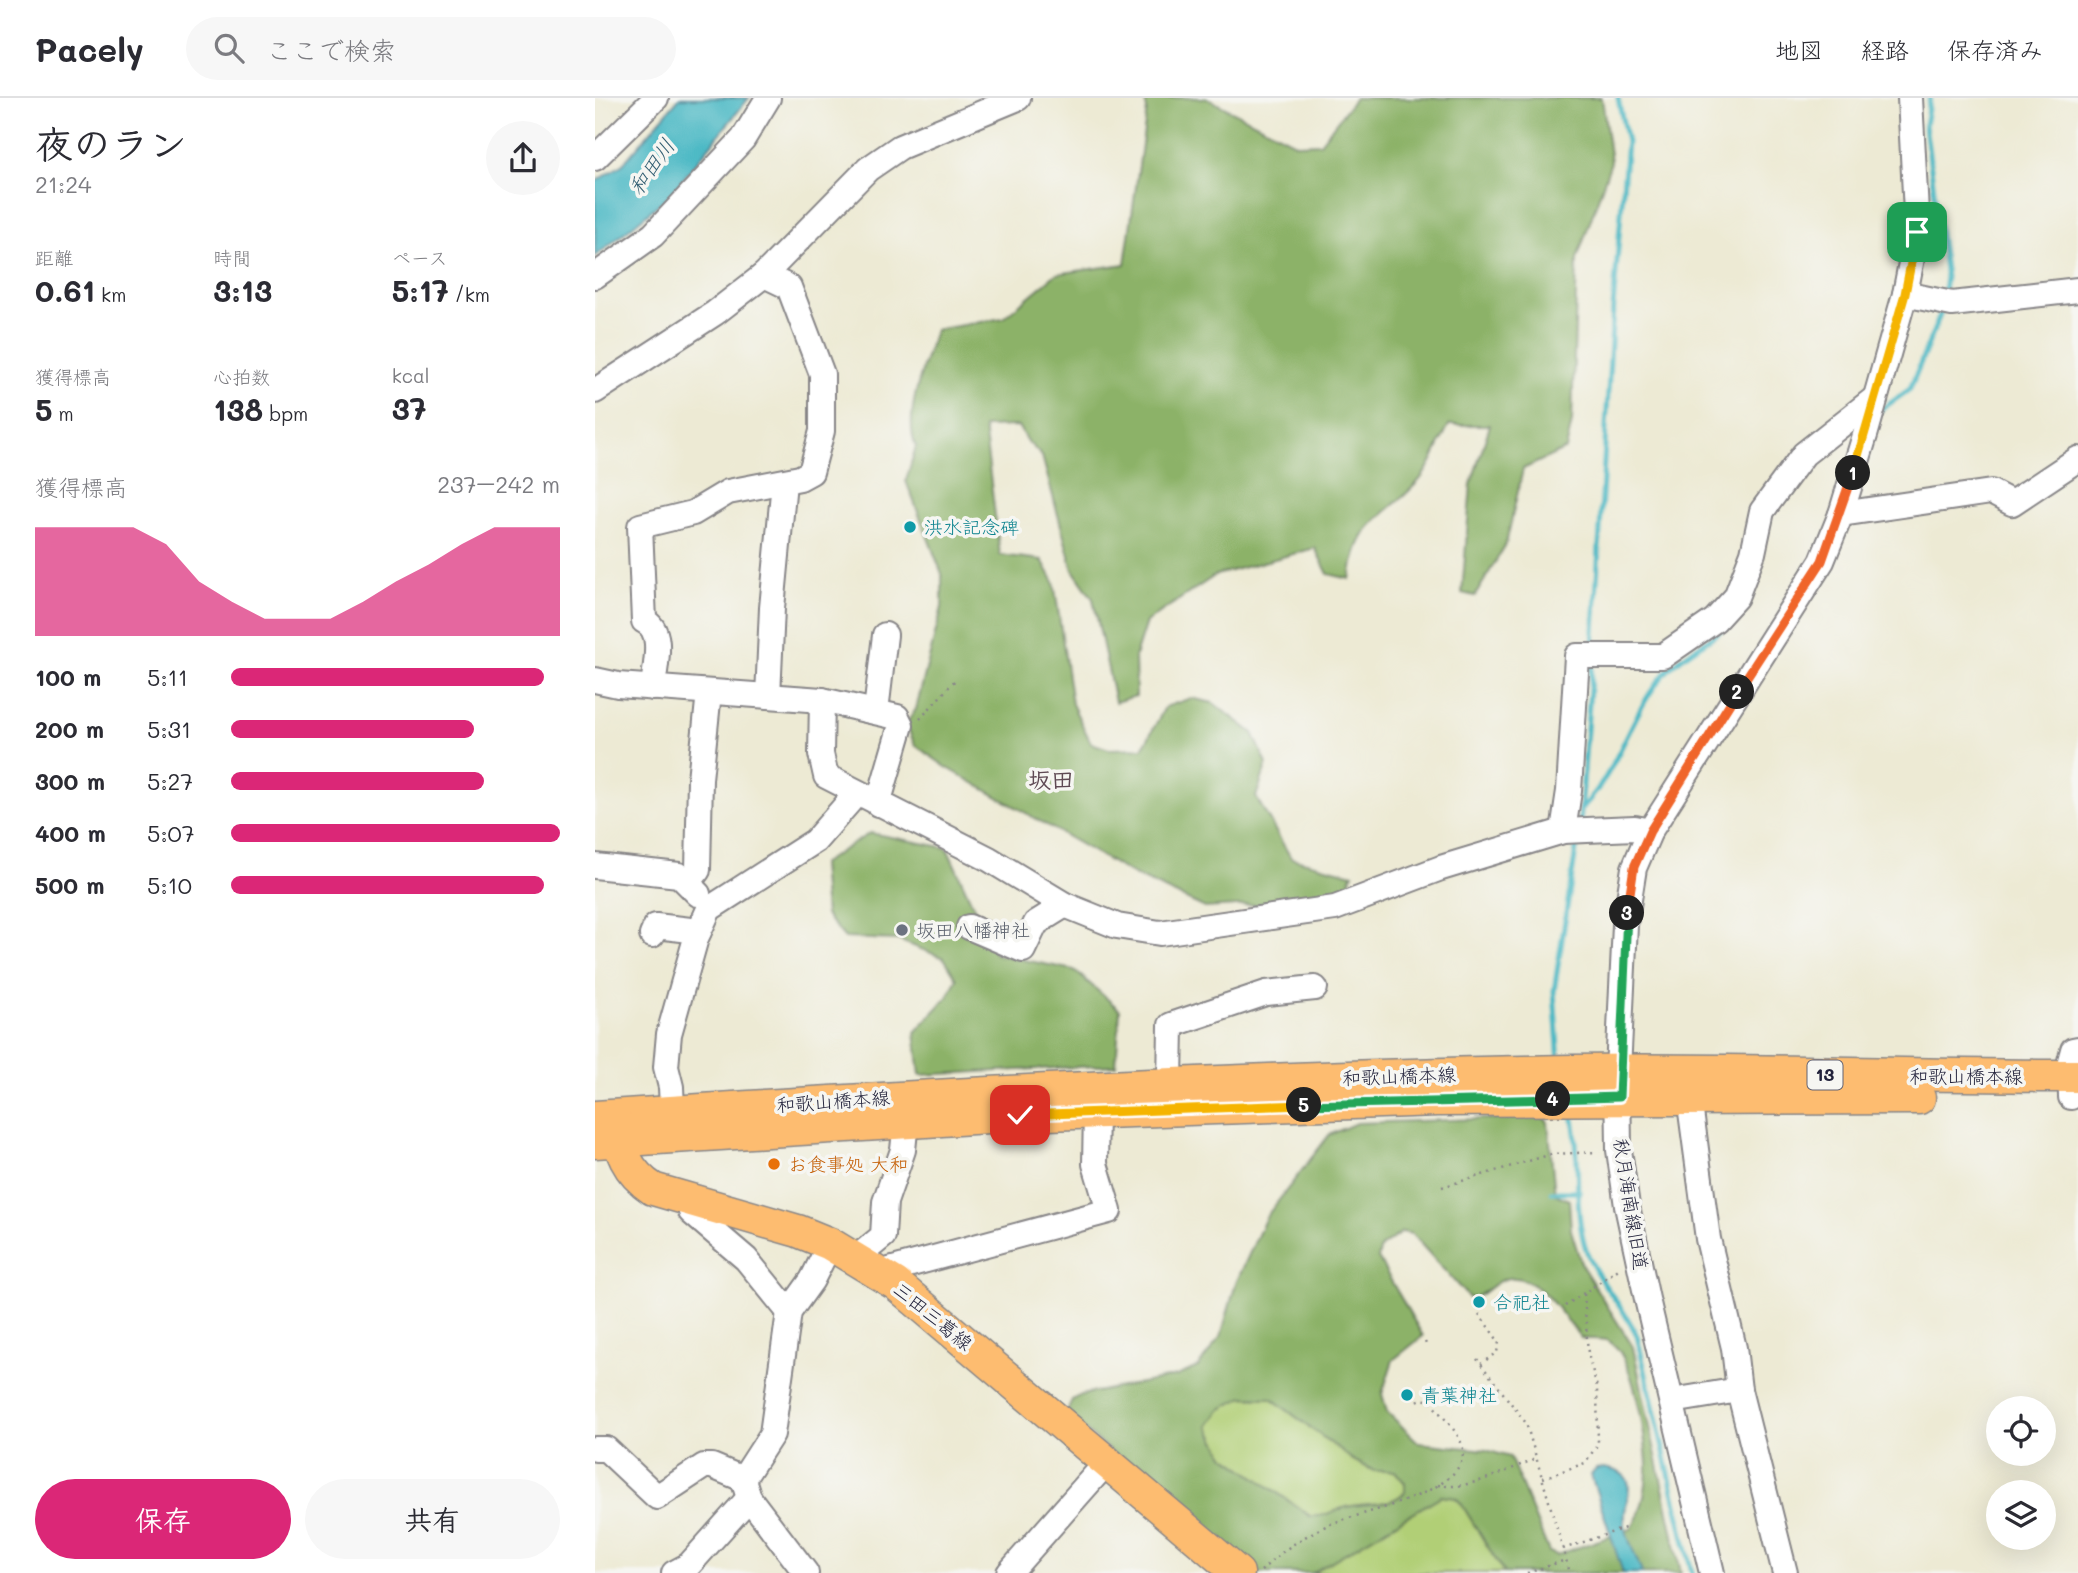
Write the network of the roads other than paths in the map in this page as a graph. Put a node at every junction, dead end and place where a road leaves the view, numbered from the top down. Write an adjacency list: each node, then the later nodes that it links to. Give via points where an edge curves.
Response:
1 (656, 98): 5 (street)
2 (768, 98): 7 (street, via 743,139 653,235)
3 (1019, 98): 6 (street, via 900,147 868,169)
4 (1910, 98): 9 (street, 秋月海南線旧道, via 1917,232)
5 (595, 158)
6 (764, 275): 10 (street, via 715,313); 13 (street, via 789,287 823,383 822,431 811,472)
7 (595, 276)
8 (2078, 290): 9 (street, via 1952,304)
9 (1905, 294): 11 (street, 秋月海南線旧道)
10 (595, 391)
11 (1874, 399): 14 (street, 秋月海南線旧道); 23 (street, via 1804,454 1762,511 1737,597 1715,620 1663,656 1577,656)
12 (2078, 459): 14 (street, via 2012,503 1991,492)
13 (784, 482): 17 (street, via 729,492 693,513 640,526 644,621 658,638); 19 (street)
14 (1841, 514): 24 (street, 秋月海南線旧道, via 1822,561)
15 (885, 635): 21 (street)
16 (595, 680): 17 (street)
17 (653, 688): 18 (street)
18 (709, 692): 19 (street); 26 (street, via 700,779 698,870)
19 (768, 696): 20 (street)
20 (822, 700): 21 (street); 22 (street, via 821,754 826,776)
21 (876, 711): 22 (street, via 897,717 901,725)
22 (867, 799): 27 (street, via 989,859); 28 (street)
23 (1567, 831): 24 (street); 27 (street, via 1441,868 1335,908 1160,933 1117,926)
24 (1650, 831): 34 (street, 秋月海南線旧道, via 1634,867 1625,925)
25 (595, 866): 26 (street, via 659,871)
26 (689, 882): 28 (street)
27 (1065, 905): 29 (street, via 1037,923 1023,950)
28 (704, 920): 30 (street, via 656,926); 39 (street, via 669,1034 666,1067)
29 (969, 927)
30 (652, 935)
31 (1315, 988): 33 (street, via 1266,992 1171,1025)
32 (2075, 1079): 34 (main road, 和歌山橋本線 / 13); 36 (main road, 和歌山橋本線 / 13)
33 (1170, 1084): 35 (main road, 和歌山橋本線 / 13); 39 (main road, 和歌山橋本線 / 13)
34 (1618, 1084): 35 (main road, 和歌山橋本線 / 13); 36 (main road, 和歌山橋本線 / 13); 45 (street, 秋月海南線旧道, via 1619,1150 1627,1206)
35 (1560, 1085): 37 (main road, 和歌山橋本線 / 13)
36 (1689, 1097): 44 (street, via 1708,1238)
37 (1096, 1112): 38 (main road, 和歌山橋本線 / 13); 42 (street, via 1095,1164 1108,1211)
38 (906, 1121): 39 (main road, 和歌山橋本線 / 13); 42 (street, via 903,1150 885,1202 883,1236)
39 (673, 1124): 40 (main road, 和歌山橋本線 / 13)
40 (605, 1129): 41 (main road, 三田三葛線, via 637,1178 653,1189)
41 (689, 1200): 42 (main road, 三田三葛線, via 799,1231); 43 (street, via 691,1212 746,1259)
42 (854, 1258): 43 (street, via 812,1280); 47 (main road, 三田三葛線, via 896,1284)
43 (789, 1312): 48 (street, via 772,1434)
44 (1739, 1390): 45 (street); 54 (street)
45 (1672, 1401): 53 (street, 秋月海南線旧道)
46 (595, 1449): 48 (street, via 605,1448 657,1497 704,1466 712,1466)
47 (1107, 1462): 51 (street); 52 (main road, 三田三葛線)
48 (746, 1489): 49 (street); 50 (street, via 689,1565)
49 (802, 1572)
50 (674, 1573)
51 (1009, 1573)
52 (1238, 1573)
53 (1712, 1573)
54 (1785, 1573)

